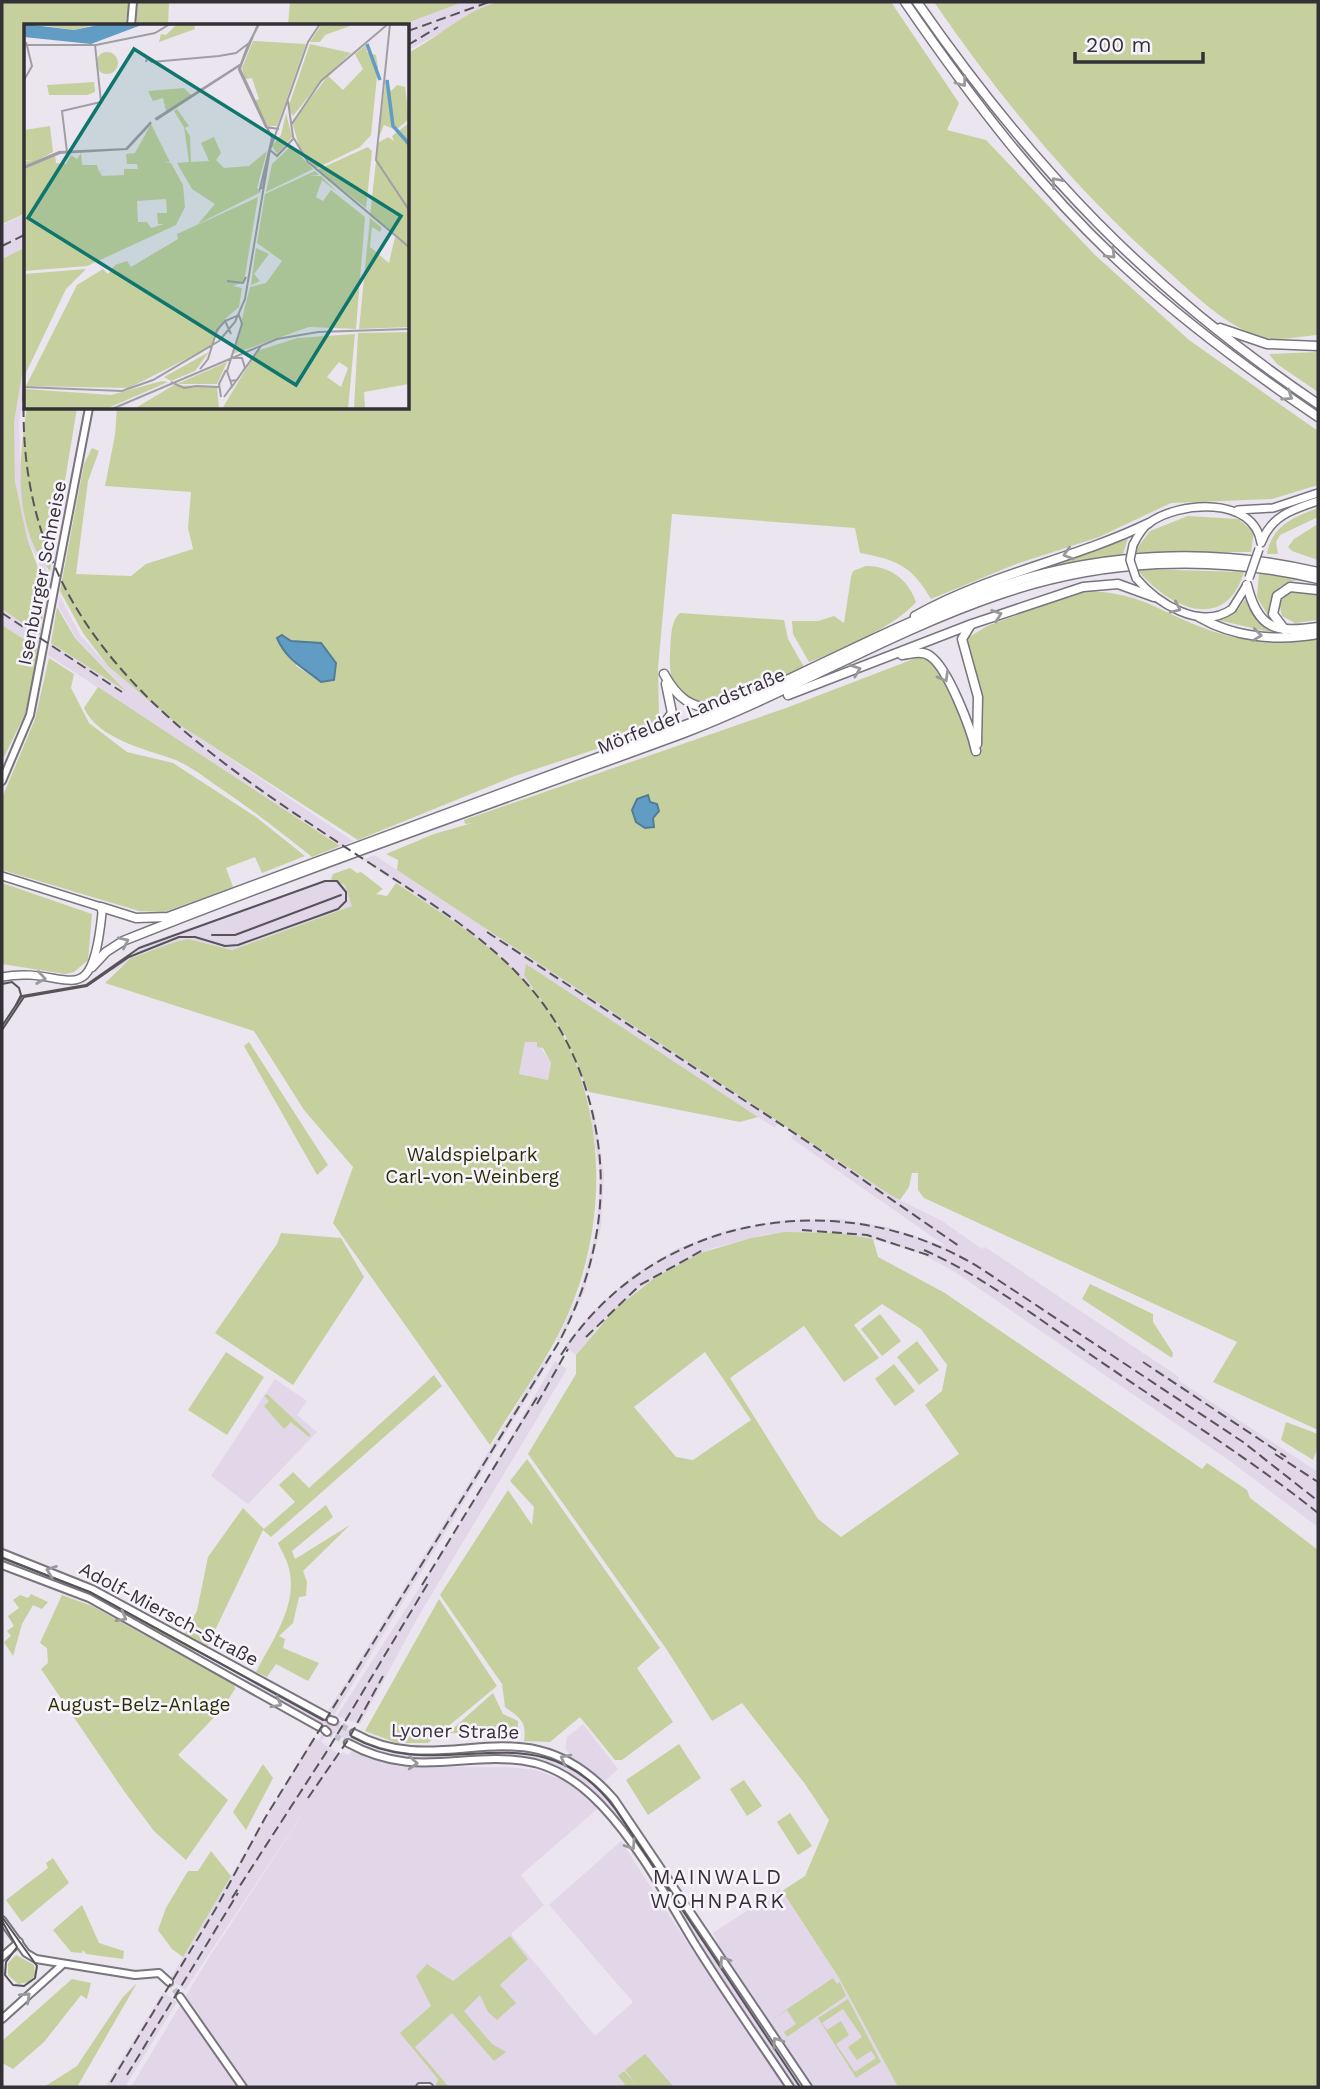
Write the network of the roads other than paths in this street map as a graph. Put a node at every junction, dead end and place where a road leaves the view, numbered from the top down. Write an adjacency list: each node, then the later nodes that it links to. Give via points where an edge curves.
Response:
1 (133, 2): 4 (main road)
2 (905, 2): 9 (highway, one-way to 9, via 1010,144 1101,244 1195,328)
3 (918, 2): 5 (highway, one-way to 3, via 1138,265 1065,192 994,108)
4 (131, 24)
5 (1207, 323): 6 (highway, via 1267,344); 7 (highway)
6 (1318, 346)
7 (1318, 404)
8 (89, 410): 30 (main road, Isenburger Schneise, via 30,715)
9 (1318, 417)
10 (1318, 493): 12 (main road, via 1273,508)
11 (1318, 501): 14 (main road, via 1281,515)
12 (1233, 510): 13 (main road, via 1181,510); 14 (main road, via 1251,520)
13 (1149, 523): 19 (main road, bridge, via 1133,545 1130,560 1136,578); 23 (highway, one-way to 23, via 1090,548 976,585)
14 (1260, 546): 17 (main road, bridge)
15 (1318, 571): 23 (highway, Mörfelder Landstraße, via 1208,557 1108,561 999,587)
16 (1318, 579): 28 (highway, Mörfelder Landstraße, via 1258,568 1196,564 1129,566 1065,576 962,609)
17 (1248, 582): 20 (main road, via 1240,601 1227,613); 24 (highway, via 1260,617)
18 (1318, 590): 24 (highway, via 1290,587 1277,596 1273,614)
19 (1154, 597): 20 (main road, one-way to 20); 21 (highway, one-way to 19, via 1091,585 1126,586)
20 (1199, 617): 25 (highway, one-way to 25, via 1232,631 1261,636)
21 (972, 624): 26 (highway); 26 (highway, one-way to 21, via 918,653 932,657 963,710 976,751 979,705 962,639)
22 (1318, 627): 24 (highway)
23 (894, 630): 27 (highway, Mörfelder Landstraße)
24 (1285, 630)
25 (1318, 634)
26 (889, 657): 28 (highway, one-way to 26)
27 (730, 707): 29 (highway, Mörfelder Landstraße); 29 (highway, via 703,709 686,702 664,674 672,713)
28 (745, 709): 33 (highway, Mörfelder Landstraße, one-way to 28, via 108,950 130,939)
29 (653, 737): 32 (highway, Mörfelder Landstraße, via 168,917 136,918)
30 (2, 781)
31 (2, 876): 32 (main road)
32 (101, 907): 33 (main road)
33 (92, 967): 34 (main road, one-way to 33, via 72,981)
34 (2, 977)
35 (2, 1553): 37 (main road, Adolf-Miersch-Straße, one-way to 35, via 92,1589)
36 (2, 1565): 38 (main road, Adolf-Miersch-Straße, one-way to 38, via 89,1598)
37 (330, 1719)
38 (324, 1730)
39 (354, 1733): 41 (main road, Lyoner Straße, via 397,1749)
40 (348, 1744): 42 (main road, Lyoner Straße, one-way to 42, via 404,1763)
41 (486, 1746): 42 (main road, via 477,1753); 43 (main road, Lyoner Straße, one-way to 41, via 555,1754 526,1747)
42 (481, 1761): 44 (main road, Lyoner Straße, via 537,1764)
43 (600, 1783): 44 (main road, via 601,1795); 47 (main road, Lyoner Straße)
44 (588, 1792): 48 (main road, Lyoner Straße, one-way to 48, via 620,1829)
45 (2, 1920): 46 (main road)
46 (19, 1942): 49 (main road); 50 (main road, via 29,1955)
47 (712, 1944): 48 (main road, via 700,1942); 56 (main road, Lyoner Straße, one-way to 47)
48 (699, 1950): 57 (main road, Lyoner Straße)
49 (2, 1957)
50 (47, 1962): 51 (main road); 52 (main road)
51 (62, 1965): 52 (main road); 53 (main road, via 135,1975 157,1973)
52 (49, 1975): 55 (main road, one-way to 52)
53 (169, 1982)
54 (180, 1997): 58 (main road)
55 (2, 2019)
56 (798, 2073): 57 (main road, via 796,2085); 62 (main road, Lyoner Straße)
57 (783, 2077): 61 (main road, Lyoner Straße)
58 (243, 2087)
59 (420, 2087): 60 (main road)
60 (429, 2087)
61 (790, 2087)
62 (808, 2087)

